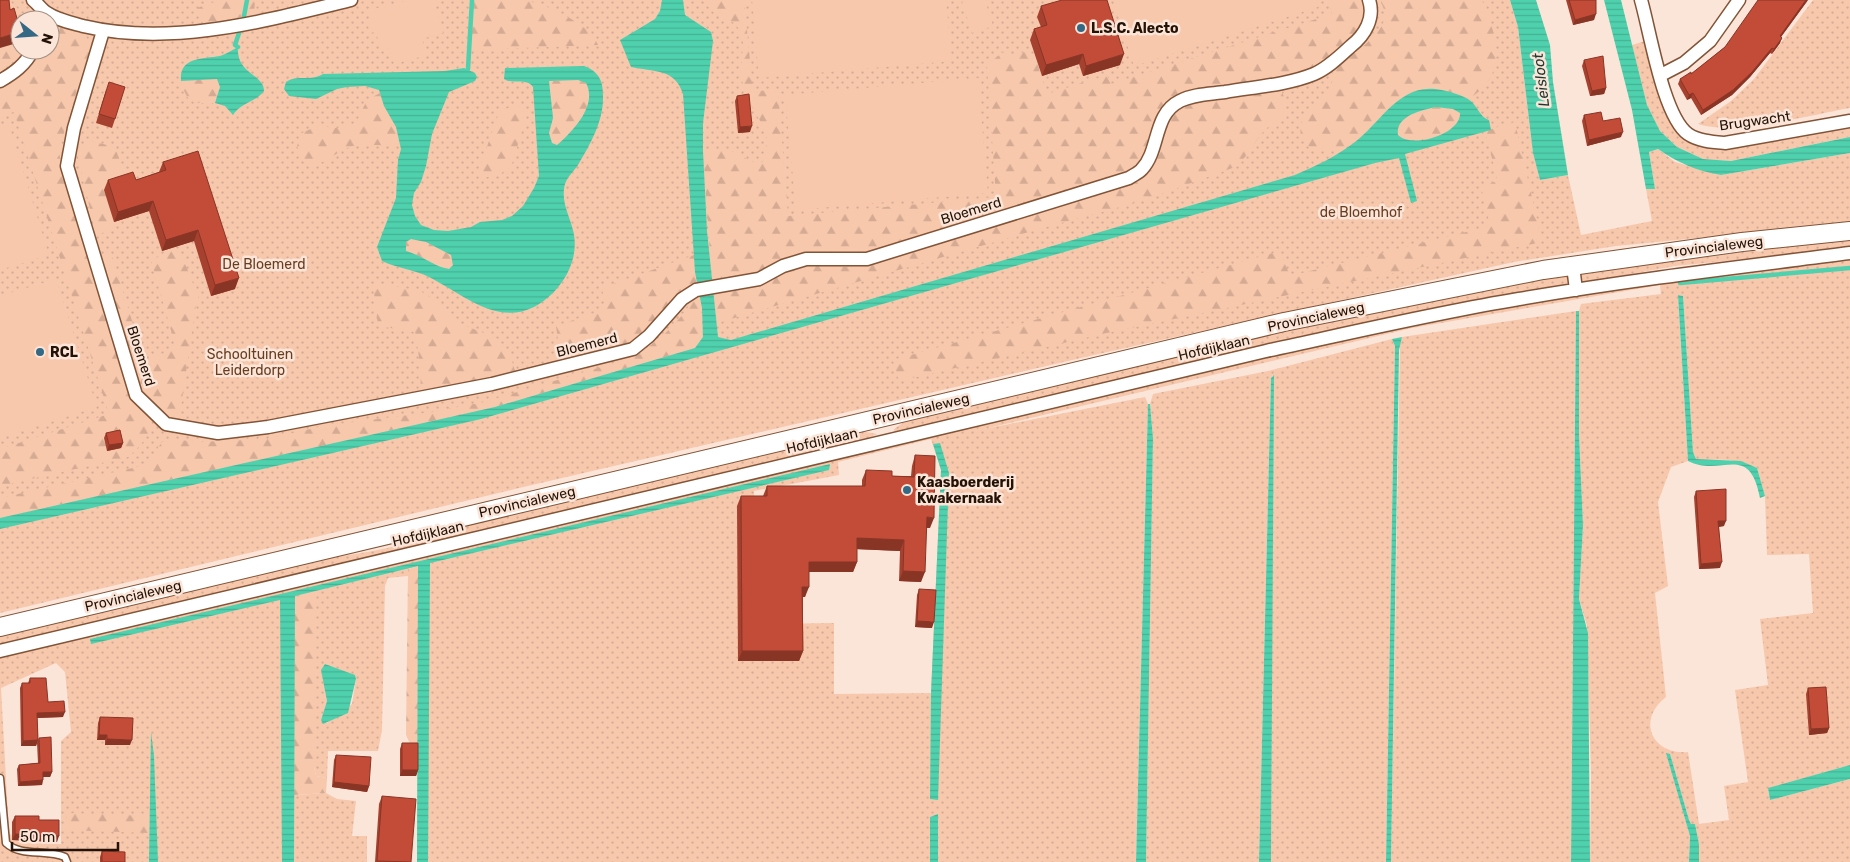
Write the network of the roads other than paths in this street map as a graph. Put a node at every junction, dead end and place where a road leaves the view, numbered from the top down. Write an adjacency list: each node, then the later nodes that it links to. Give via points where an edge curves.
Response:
1 (351, 0): 6 (street, via 269,20 187,32 151,34)
2 (1369, 0): 6 (street, Bloemerd, via 1372,8 1369,26 1331,64 1315,73 1284,82 1180,100 1166,111 1148,160 1142,170 1130,178 867,259 806,259 783,266 759,279 696,290 682,299 650,336 633,349 492,384 268,427 218,433 166,424 136,395 67,166 74,128)
3 (1641, 0): 8 (street, Brugwacht)
4 (1739, 0): 8 (street, via 1710,42 1684,63)
5 (60, 20): 6 (street)
6 (103, 30)
7 (27, 60): 9 (street)
8 (1661, 75): 10 (street, Brugwacht, via 1676,120 1688,134 1704,141 1725,143)
9 (0, 81)
10 (1850, 121)
11 (1850, 231): 13 (main road, Provincialeweg, via 1742,242)
12 (1850, 253): 14 (street, Hofdijklaan)
13 (1573, 266): 14 (street); 15 (main road, Provincialeweg, via 1284,322)
14 (1576, 290): 16 (street, Hofdijklaan, via 1414,318)
15 (887, 417): 16 (street); 17 (main road, Provincialeweg)
16 (892, 440): 18 (street, Hofdijklaan)
17 (0, 627)
18 (0, 651)
19 (0, 778): 20 (lane, via 6,842 19,850 56,853 65,857)
20 (67, 862)

